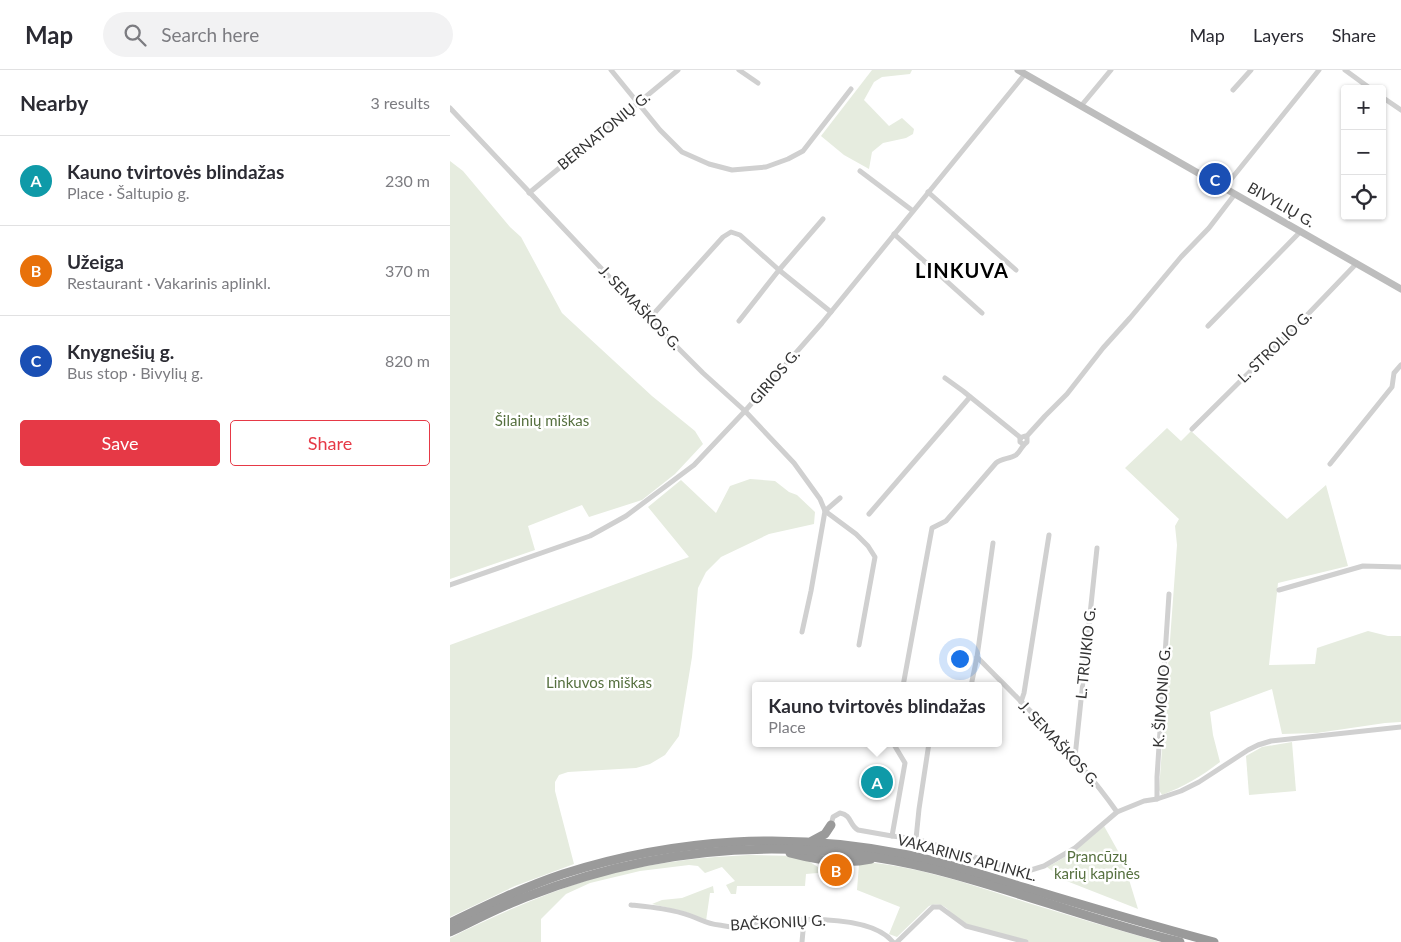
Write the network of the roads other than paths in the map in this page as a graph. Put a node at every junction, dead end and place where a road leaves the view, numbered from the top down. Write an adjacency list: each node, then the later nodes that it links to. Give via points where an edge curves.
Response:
1 (611, 70): 14 (street)
2 (678, 70): 14 (street, BERNATONIŲ G.)
3 (739, 70): 9 (street)
4 (1111, 70): 15 (street)
5 (1251, 70): 12 (street)
6 (1319, 70): 19 (street)
7 (1345, 70): 10 (street)
8 (1021, 71): 15 (street, BIVYLIŲ G.); 20 (street, GIRIOS G.)
9 (758, 83)
10 (1366, 85)
11 (851, 89): 14 (street, via 803,150 766,167 745,170 709,164 682,152)
12 (1234, 90)
13 (1386, 100): 17 (street)
14 (639, 104): 21 (street, BERNATONIŲ G.)
15 (1081, 106): 19 (street, BIVYLIŲ G.)
16 (450, 108): 21 (street, J. SEMAŠKOS G.)
17 (1401, 110)
18 (860, 171): 23 (street)
19 (1224, 188): 22 (street, BIVYLIŲ G.)
20 (928, 192): 23 (street, GIRIOS G.); 29 (street)
21 (529, 193): 33 (street, J. SEMAŠKOS G.)
22 (1235, 194): 25 (street, BIVYLIŲ G.); 41 (street, via 1067,394)
23 (913, 211): 26 (street, GIRIOS G.)
24 (823, 219): 28 (street)
25 (1301, 232): 27 (street, BIVYLIŲ G.); 35 (street)
26 (894, 234): 31 (street, GIRIOS G.); 32 (street)
27 (1357, 263): 30 (street, BIVYLIŲ G.); 40 (street, L. STROLIO G.)
28 (779, 270): 31 (street); 33 (street, via 740,235 732,232 723,237); 34 (street)
29 (1016, 270)
30 (1401, 289)
31 (831, 312): 39 (street, GIRIOS G.)
32 (982, 313)
33 (649, 319): 39 (street, J. SEMAŠKOS G.)
34 (739, 321)
35 (1208, 326)
36 (1401, 366): 42 (street, via 1394,373 1392,387)
37 (945, 378): 38 (street)
38 (970, 397): 41 (street); 45 (street)
39 (745, 411): 44 (street, J. SEMAŠKOS G., via 794,464); 50 (street, GIRIOS G., via 694,465 606,528)
40 (1192, 429)
41 (1024, 437): 56 (street, via 1028,440 1015,455 996,463 946,521 932,528)
42 (1330, 464)
43 (840, 498): 44 (street)
44 (826, 511): 53 (street); 54 (street, via 856,534 875,557)
45 (869, 514)
46 (1049, 535): 60 (street)
47 (993, 543): 55 (street)
48 (1097, 548): 64 (street, L. TRUIKIO G.)
49 (1401, 567): 51 (street, via 1363,566)
50 (450, 585)
51 (1279, 590)
52 (1169, 594): 65 (street, K. ŠIMONIO G.)
53 (802, 632)
54 (859, 645)
55 (977, 657): 57 (street); 58 (street, J. SEMAŠKOS G.)
56 (904, 682)
57 (972, 682)
58 (1001, 682)
59 (1002, 683): 60 (street, J. SEMAŠKOS G.)
60 (1021, 702): 64 (street, J. SEMAŠKOS G.)
61 (1401, 727): 65 (street, via 1264,743 1191,786)
62 (895, 747): 68 (street, via 905,763)
63 (928, 747): 69 (street)
64 (1075, 757): 66 (street, J. SEMAŠKOS G.)
65 (1157, 799): 66 (street)
66 (1118, 812): 69 (street, via 1075,848 1031,870 1006,867)
67 (831, 825): 68 (street, via 833,817 840,813 847,816 858,830); 70 (highway, via 825,834); 71 (highway, via 834,833)
68 (892, 836): 69 (street)
69 (916, 839)
70 (810, 842): 71 (highway, VAKARINIS APLINKL.); 74 (highway, VAKARINIS APLINKL., via 720,842 644,852 562,874)
71 (847, 845): 80 (highway, VAKARINIS APLINKL., via 935,861)
72 (631, 905): 73 (street, BAČKONIŲ G., via 663,909 705,923 742,927 758,922)
73 (804, 920): 76 (street); 77 (street, BAČKONIŲ G., via 849,922 867,927)
74 (450, 923)
75 (450, 932): 79 (highway, VAKARINIS APLINKL., via 524,897 605,870 722,850 775,849 816,860 851,862 878,858 932,869)
76 (802, 942)
77 (895, 942): 78 (street, via 933,907 940,907 966,926)
78 (1026, 942)
79 (1180, 942)
80 (1214, 942)

